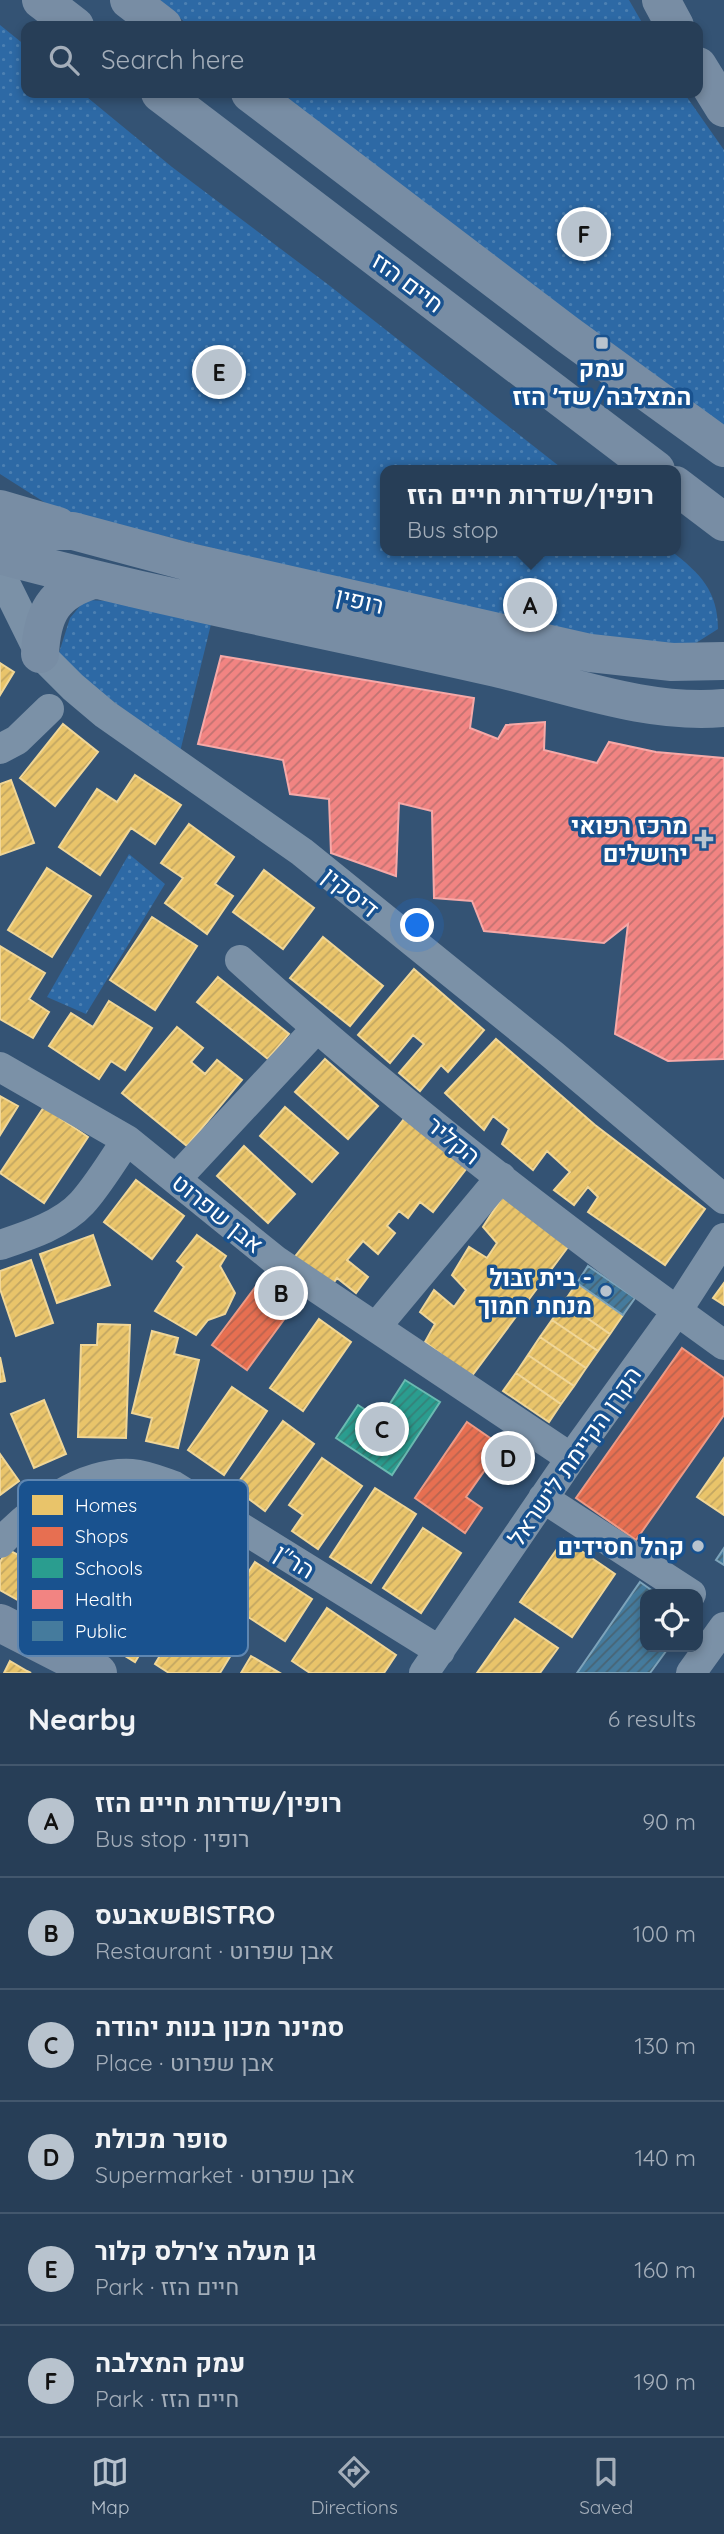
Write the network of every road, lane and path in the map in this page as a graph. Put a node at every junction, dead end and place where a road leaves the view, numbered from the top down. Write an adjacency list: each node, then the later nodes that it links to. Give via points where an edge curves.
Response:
1 (41, 0): 4 (street)
2 (129, 0): 5 (street)
3 (661, 0): 6 (street)
4 (68, 21)
5 (156, 21)
6 (672, 21)
7 (703, 74): 10 (street)
8 (167, 98): 12 (street, חיים הזז)
9 (257, 98): 11 (street)
10 (724, 108)
11 (724, 448)
12 (649, 465)
13 (681, 490): 15 (street)
14 (0, 509): 16 (street)
15 (724, 522)
16 (73, 531): 17 (street, רופין, via 27,534); 24 (street, רופין, via 590,653)
17 (0, 547)
18 (0, 555): 20 (street, רופין)
19 (0, 573): 22 (street, דיסקין)
20 (93, 580): 22 (street, via 69,589 52,606 44,621); 25 (street, רופין, via 666,708)
21 (724, 646): 24 (street)
22 (40, 654): 34 (street, דיסקין, via 105,714 312,861)
23 (724, 661): 24 (street, רופין)
24 (672, 662)
25 (724, 708)
26 (49, 709): 27 (street, via 17,740)
27 (0, 749)
28 (240, 960): 29 (street, הקליר)
29 (316, 1030): 32 (street, הקליר); 33 (street)
30 (0, 1067): 31 (street, אבן שפרוט)
31 (127, 1140): 33 (street, אבן שפרוט); 36 (street, via 81,1204 61,1219)
32 (501, 1177): 37 (street, הקליר); 38 (street)
33 (177, 1178): 38 (street, אבן שפרוט, via 275,1260)
34 (724, 1199)
35 (724, 1238): 37 (street, הקרן הקיימת לישראל)
36 (0, 1245)
37 (677, 1311): 39 (street, הקליר); 40 (street, הקרן הקיימת לישראל)
38 (376, 1327): 40 (street, אבן שפרוט)
39 (724, 1345)
40 (571, 1458): 43 (street, הקרן הקיימת לישראל)
41 (102, 1480): 42 (street, הר"ן, via 131,1474)
42 (157, 1480)
43 (543, 1498): 47 (street); 54 (street, הקרן הקיימת לישראל)
44 (18, 1527): 46 (street, הר"ן)
45 (248, 1538): 54 (street, הר"ן)
46 (0, 1543)
47 (683, 1589)
48 (703, 1602): 49 (street)
49 (724, 1616)
50 (0, 1623): 52 (street)
51 (724, 1627): 56 (street)
52 (18, 1632)
53 (65, 1656): 55 (street)
54 (431, 1667)
55 (98, 1673)
56 (691, 1673)

